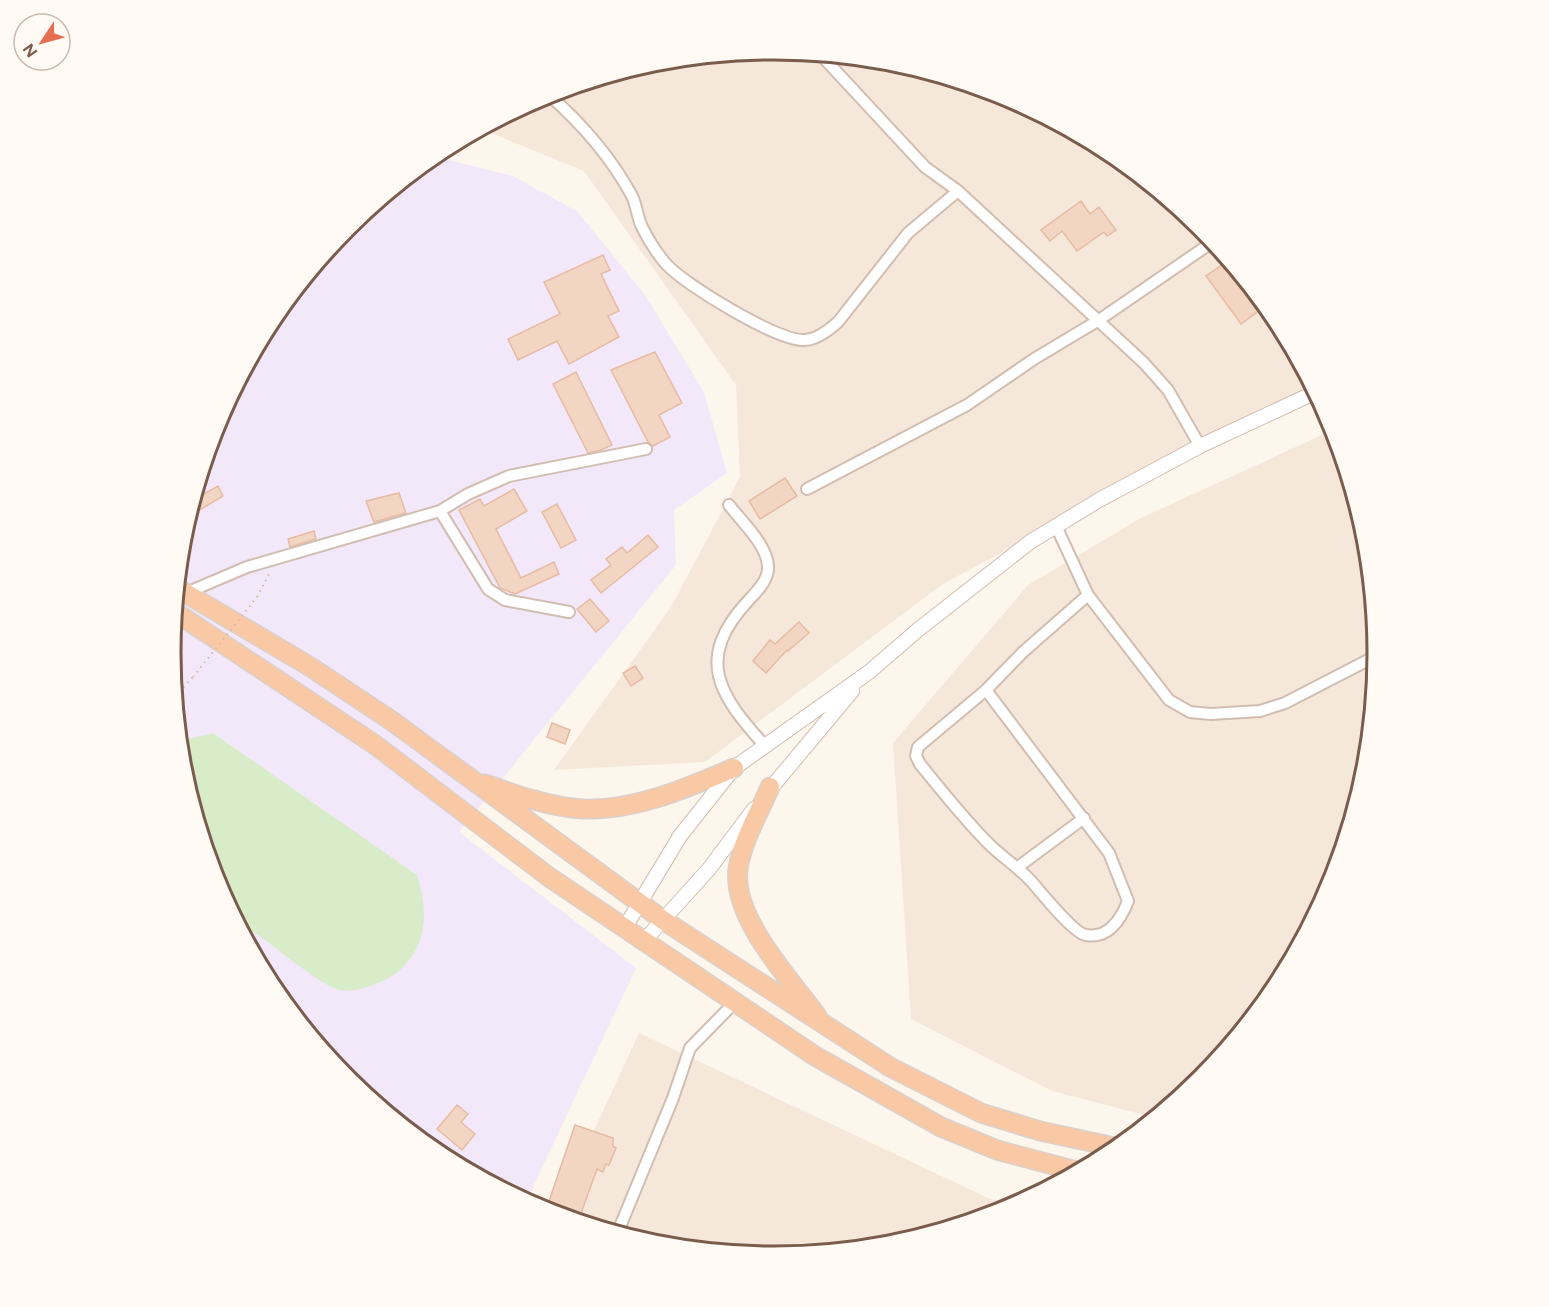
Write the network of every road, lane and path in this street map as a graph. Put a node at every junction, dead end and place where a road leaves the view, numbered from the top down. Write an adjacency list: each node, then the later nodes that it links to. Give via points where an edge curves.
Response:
1 (828, 63): 3 (street, via 925,167)
2 (556, 102): 3 (street, via 585,130 620,176 634,200 642,226 666,264 690,285 782,336 803,340 825,333 908,233)
3 (958, 191): 5 (street)
4 (1207, 247): 5 (street)
5 (1100, 320): 7 (street, via 1168,390); 9 (street, via 967,405)
6 (1309, 395): 7 (street)
7 (1200, 446): 12 (street)
8 (646, 449): 11 (street, via 509,476)
9 (807, 489)
10 (729, 506): 23 (street, via 767,556 769,569 766,580 727,628 717,651 716,669 732,706)
11 (440, 511): 13 (street); 17 (street, via 488,589 505,600)
12 (1056, 526): 15 (street); 20 (street, via 999,566)
13 (277, 558): 14 (street); 21 (path, bridge, via 257,597)
14 (184, 592)
15 (1088, 595): 19 (street, via 1169,700 1190,712 1260,711 1285,703); 22 (street)
16 (184, 596): 25 (highway, via 327,678)
17 (569, 612)
18 (182, 617): 31 (highway, via 374,744)
19 (1368, 660)
20 (869, 672): 23 (street); 26 (street)
21 (182, 689)
22 (986, 690): 27 (street); 28 (street, via 918,747 916,756 990,846)
23 (765, 746): 24 (street)
24 (734, 768): 25 (highway, via 649,800 582,809 534,800); 29 (street, via 680,836)
25 (464, 776): 29 (highway)
26 (770, 787): 30 (street, via 709,869); 34 (highway, via 738,868 739,894 762,940)
27 (1084, 818): 28 (street); 28 (street, via 1109,853 1128,901 1113,928 1085,935 1071,927)
28 (1018, 867)
29 (640, 904): 30 (highway); 31 (street)
30 (663, 920): 32 (street); 34 (highway)
31 (624, 929): 32 (highway)
32 (643, 942): 33 (highway)
33 (735, 1002): 36 (highway, via 815,1056 940,1127 997,1150); 37 (street, via 690,1048)
34 (823, 1025): 35 (highway, via 890,1067 981,1113)
35 (1106, 1145)
36 (1068, 1169)
37 (620, 1227)

